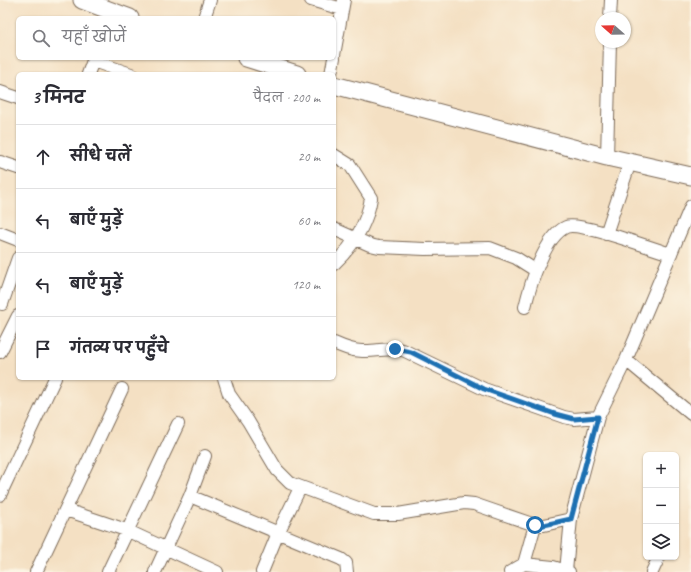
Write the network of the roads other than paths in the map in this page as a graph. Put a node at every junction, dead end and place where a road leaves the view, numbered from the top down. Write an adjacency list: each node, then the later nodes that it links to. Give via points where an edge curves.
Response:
1 (82, 0): 7 (main road)
2 (210, 0): 8 (street)
3 (311, 0): 5 (street)
4 (611, 0): 6 (street)
5 (343, 5): 9 (street)
6 (610, 12)
7 (111, 15)
8 (205, 16)
9 (336, 45)
10 (610, 48): 23 (street)
11 (94, 60): 15 (street)
12 (96, 60): 16 (street)
13 (252, 60): 17 (main road)
14 (333, 60): 18 (street)
15 (89, 72)
16 (126, 72)
17 (291, 72)
18 (331, 72)
19 (336, 86): 23 (main road)
20 (0, 92): 21 (street)
21 (16, 97)
22 (336, 156): 32 (street, via 350,164 371,198)
23 (607, 157): 25 (main road)
24 (0, 162): 26 (street)
25 (630, 162): 27 (main road); 31 (street)
26 (16, 167)
27 (691, 176)
28 (691, 206): 34 (street)
29 (336, 231): 32 (street)
30 (0, 233): 33 (street)
31 (606, 234): 34 (street); 37 (street, via 573,226 566,227 553,239)
32 (356, 238): 35 (street); 37 (street, via 370,245 389,248 490,248 516,258)
33 (16, 239)
34 (671, 254): 44 (street)
35 (336, 262)
36 (16, 263): 38 (street)
37 (535, 270): 39 (street)
38 (1, 304): 40 (street)
39 (525, 307)
40 (16, 310)
41 (16, 320): 43 (street)
42 (336, 344): 49 (street, via 362,351 403,350 501,396 564,417)
43 (0, 352)
44 (626, 360): 48 (street); 49 (street)
45 (54, 380): 53 (street)
46 (225, 380): 52 (street, via 229,394 277,470 283,478)
47 (122, 389): 55 (street)
48 (690, 410)
49 (598, 417): 56 (street)
50 (178, 424): 58 (street)
51 (205, 456): 54 (street)
52 (300, 488): 57 (street, via 374,514 398,514 464,503 474,504); 59 (street)
53 (0, 495)
54 (190, 496): 59 (street); 60 (street)
55 (66, 510): 58 (street); 65 (street)
56 (571, 519): 57 (street); 64 (street)
57 (535, 525): 62 (street)
58 (126, 530): 60 (street); 66 (street)
59 (278, 533): 69 (street); 70 (street, via 341,559 346,563)
60 (167, 550): 67 (street); 68 (street)
61 (658, 560): 72 (street)
62 (524, 564): 63 (street); 71 (street)
63 (552, 569): 64 (street)
64 (568, 571)
65 (36, 572)
66 (108, 572)
67 (155, 572)
68 (217, 572)
69 (262, 572)
70 (347, 572)
71 (510, 572)
72 (652, 572)

